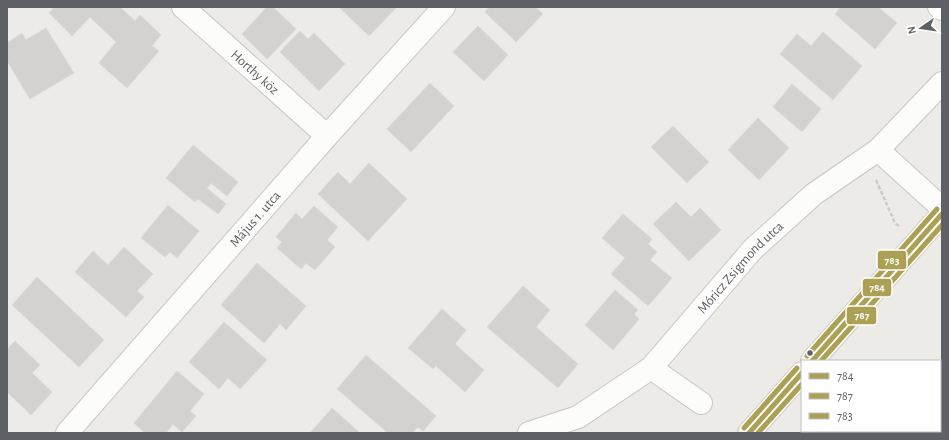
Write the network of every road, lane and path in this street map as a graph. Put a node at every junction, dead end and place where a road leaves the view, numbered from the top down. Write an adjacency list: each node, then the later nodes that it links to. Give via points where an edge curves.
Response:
1 (183, 7): 6 (street, Horthy köz)
2 (444, 7): 6 (street, Május 1. utca)
3 (939, 7): 4 (street)
4 (942, 9)
5 (942, 83): 7 (street, Móricz Zsigmond utca)
6 (327, 136): 15 (street, Május 1. utca)
7 (872, 154): 8 (street); 10 (path, via 895,222); 12 (street, Móricz Zsigmond utca, via 814,194 753,249)
8 (942, 208)
9 (942, 214): 10 (main road)
10 (917, 242): 11 (main road)
11 (813, 360)
12 (651, 368): 14 (street); 16 (street, Móricz Zsigmond utca, via 578,417)
13 (801, 374): 17 (main road)
14 (701, 403)
15 (67, 433)
16 (529, 433)
17 (749, 433)

